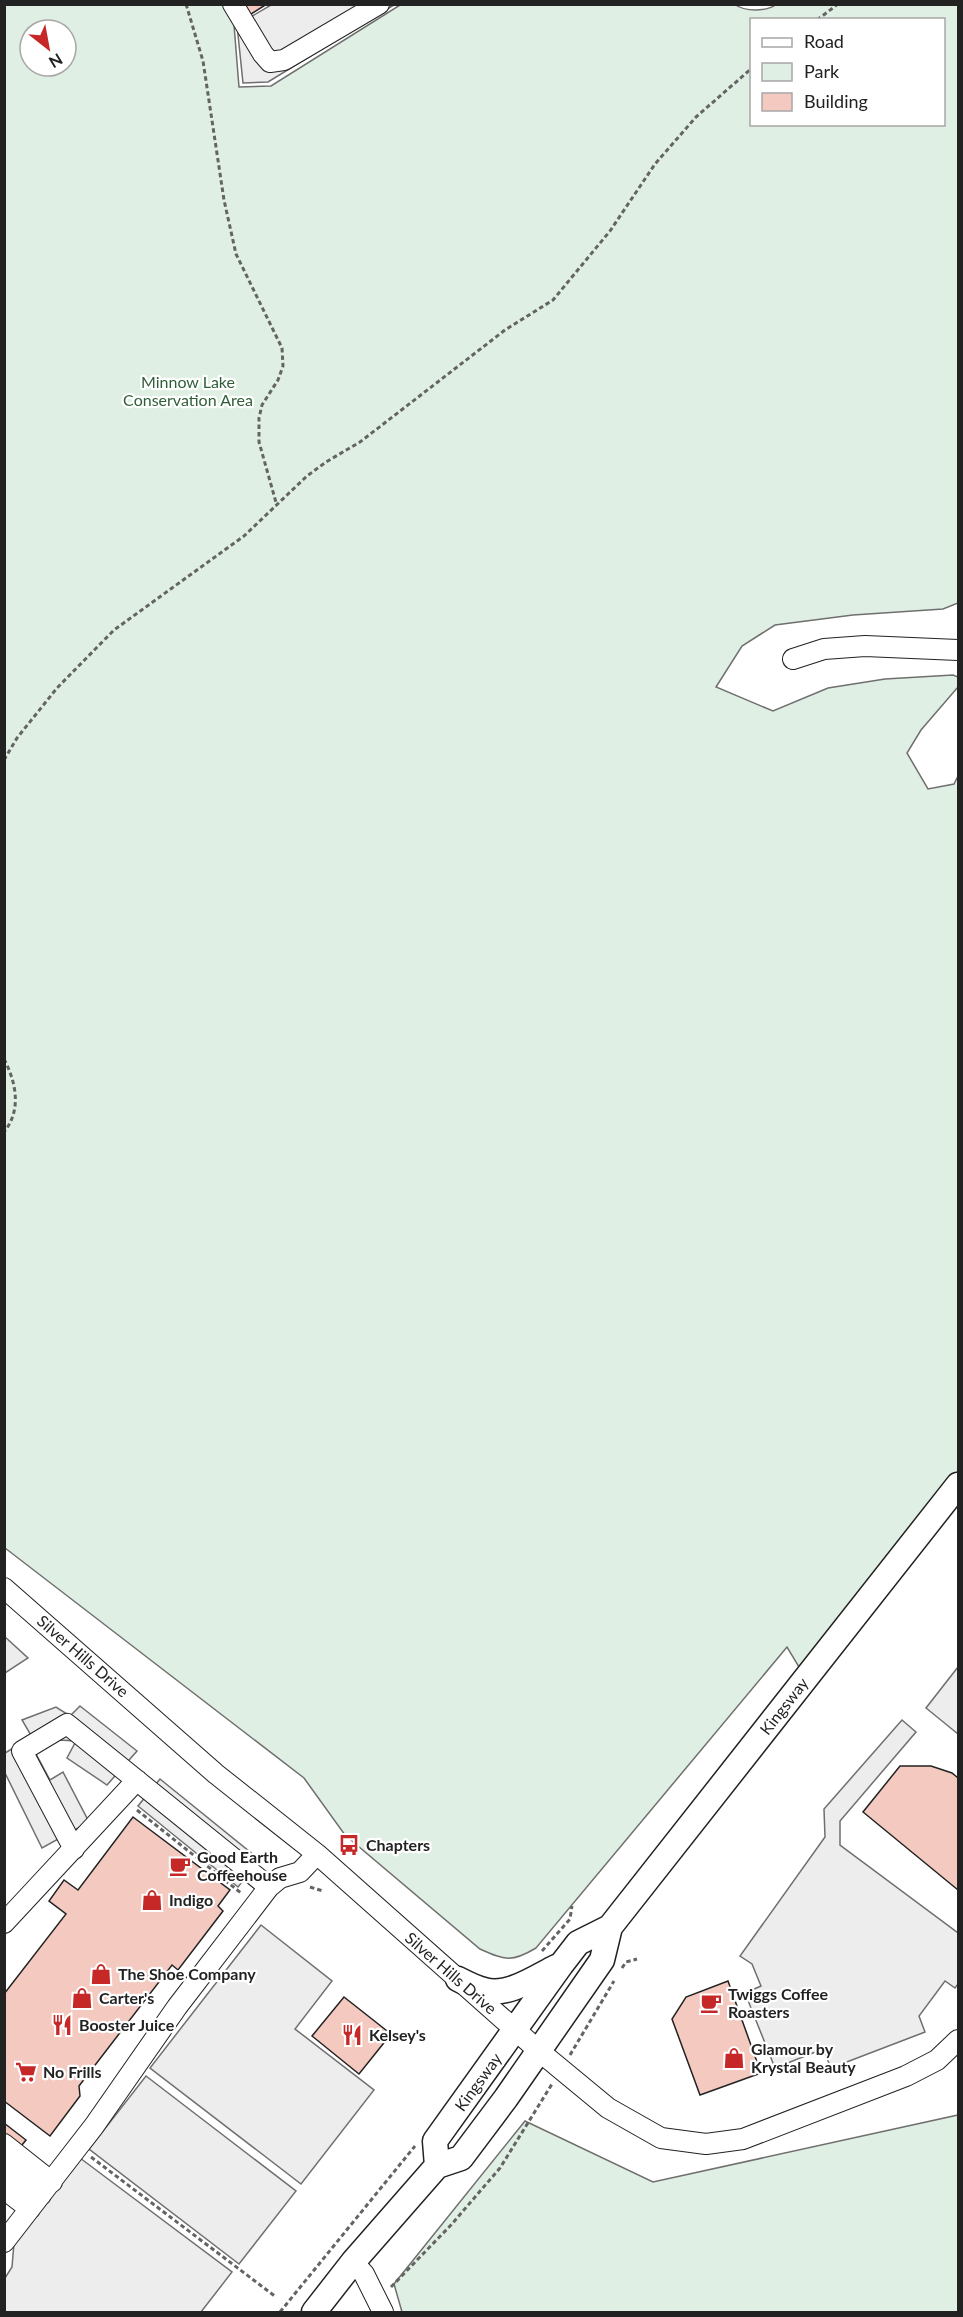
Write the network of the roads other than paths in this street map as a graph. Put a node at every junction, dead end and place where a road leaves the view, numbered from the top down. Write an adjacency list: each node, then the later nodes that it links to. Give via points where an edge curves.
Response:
1 (233, 4): 2 (street, via 270,62 284,60)
2 (379, 4)
3 (958, 650): 4 (street, via 865,646 824,649)
4 (793, 659)
5 (958, 1485): 12 (main road, Kingsway)
6 (4, 1588): 9 (street, Silver Hills Drive, via 216,1773)
7 (137, 1780): 8 (street); 8 (street, via 67,1724 22,1751); 10 (street)
8 (74, 1849): 11 (street)
9 (317, 1854): 10 (street, via 300,1872 280,1878); 14 (street, Silver Hills Drive)
10 (269, 1887): 23 (street)
11 (4, 1923)
12 (610, 1927): 13 (main road, Kingsway, via 578,1943); 17 (main road, Kingsway, via 602,1960)
13 (561, 1965): 14 (main road, via 526,1983 500,1990 487,1991); 15 (main road, Kingsway)
14 (458, 1979): 15 (street, Silver Hills Drive)
15 (514, 2031): 17 (street, Silver Hills Drive); 20 (main road, Kingsway, via 435,2141)
16 (958, 2040): 17 (street, Silver Hills Drive, via 937,2060 906,2076 742,2139 706,2144 661,2138 608,2108)
17 (539, 2051): 20 (main road, Kingsway, via 461,2158)
18 (4, 2144): 23 (street)
19 (4, 2165): 23 (street)
20 (437, 2166): 24 (main road, Kingsway)
21 (4, 2189): 23 (street)
22 (4, 2205): 23 (street)
23 (24, 2215)
24 (353, 2262): 25 (street); 26 (main road, Kingsway)
25 (380, 2306)
26 (314, 2313)

